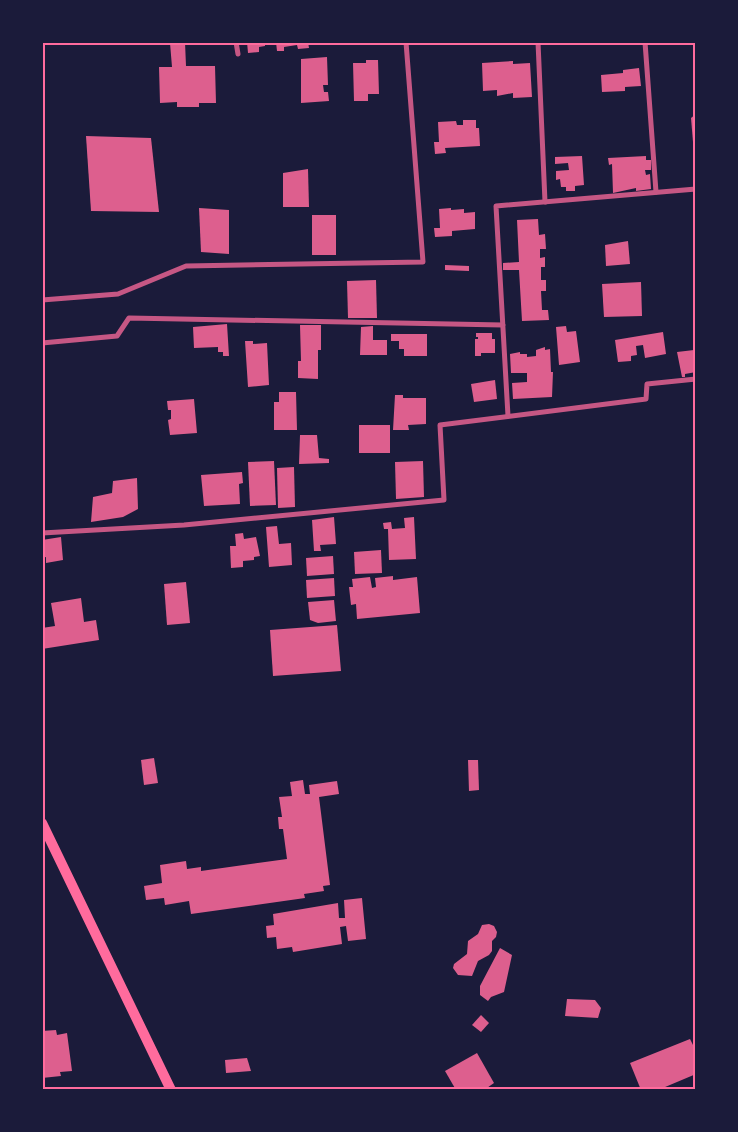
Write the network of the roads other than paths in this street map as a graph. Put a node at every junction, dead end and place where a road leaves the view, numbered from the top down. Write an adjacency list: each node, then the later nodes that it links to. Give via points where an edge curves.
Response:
1 (236, 42): 5 (street)
2 (406, 42): 9 (street, via 423,262 186,266 118,294)
3 (538, 42): 8 (street)
4 (645, 42): 7 (street)
5 (238, 54)
6 (696, 189): 7 (street)
7 (656, 192): 8 (street)
8 (545, 202): 10 (street, via 496,206)
9 (42, 300)
10 (503, 325): 11 (street, via 129,318 117,336); 13 (street)
11 (42, 343)
12 (696, 379): 13 (street, via 647,384 646,399)
13 (508, 416): 14 (street, via 440,425 444,500 184,525)
14 (42, 533)
15 (42, 824): 16 (main road)
16 (171, 1090)

